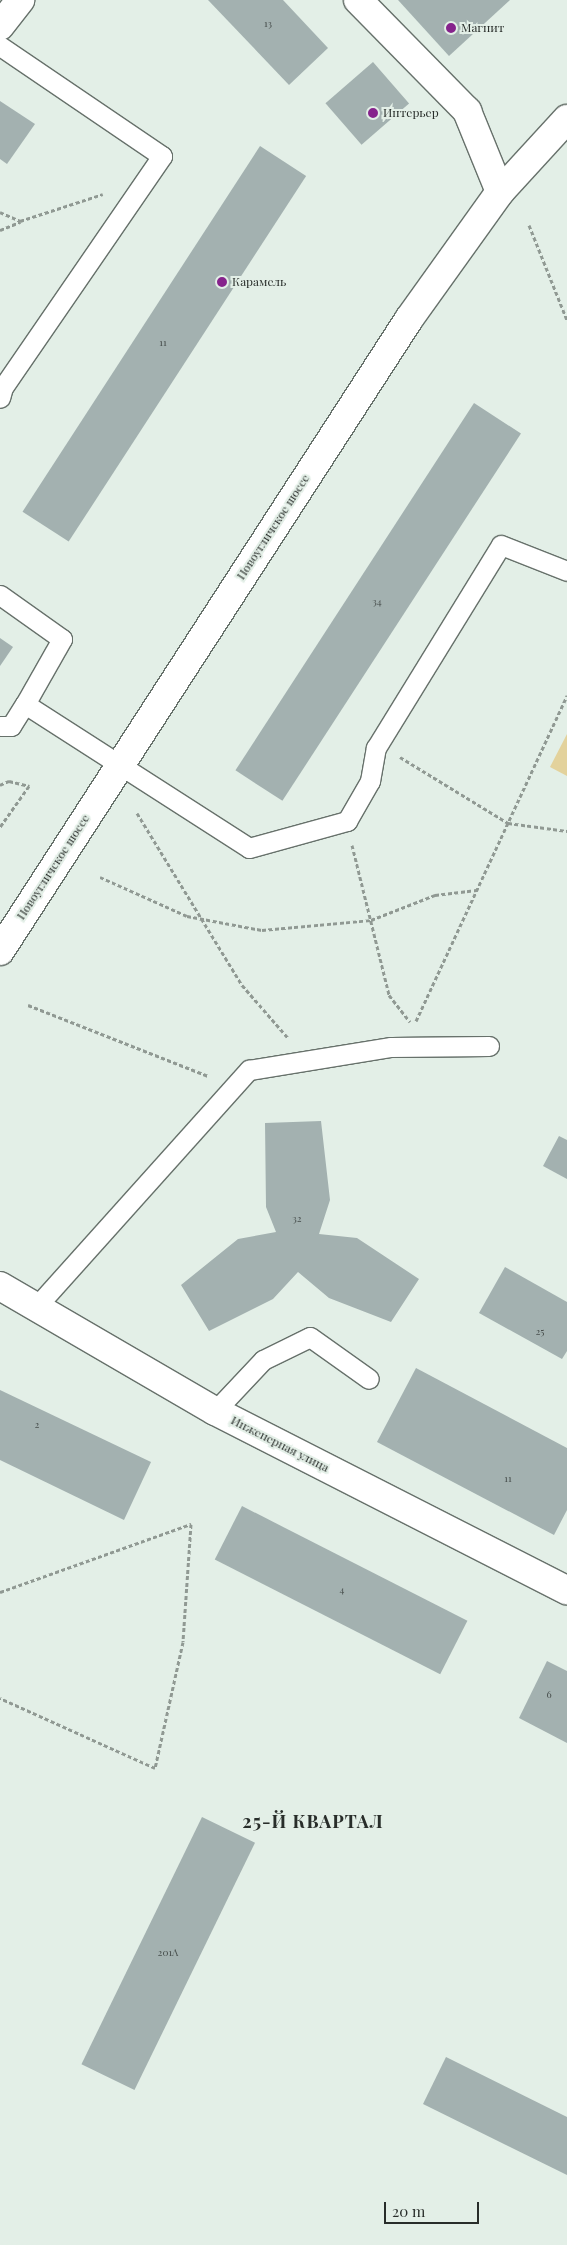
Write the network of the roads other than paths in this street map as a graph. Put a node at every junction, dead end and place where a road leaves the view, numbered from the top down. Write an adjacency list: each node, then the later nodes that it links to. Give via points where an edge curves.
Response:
1 (20, 0): 3 (main road)
2 (358, 0): 6 (main road, via 467,111)
3 (0, 26)
4 (0, 46): 7 (lane, via 162,156)
5 (567, 119): 6 (main road, Новоугличское шоссе)
6 (500, 192): 12 (main road, Новоугличское шоссе, via 409,319)
7 (1, 390)
8 (567, 571): 12 (lane, via 501,545 378,744 370,781 347,821 249,848)
9 (0, 595): 10 (lane, via 62,639)
10 (25, 704): 11 (lane, via 11,726); 12 (lane)
11 (0, 726)
12 (119, 764): 13 (main road, Новоугличское шоссе)
13 (0, 951)
14 (490, 1046): 16 (lane, via 391,1047 249,1070)
15 (0, 1286): 16 (main road, Инженерная улица)
16 (36, 1307): 18 (main road, Инженерная улица)
17 (369, 1379): 18 (lane, via 310,1336 263,1360)
18 (216, 1411): 19 (main road, Инженерная улица)
19 (567, 1590)

